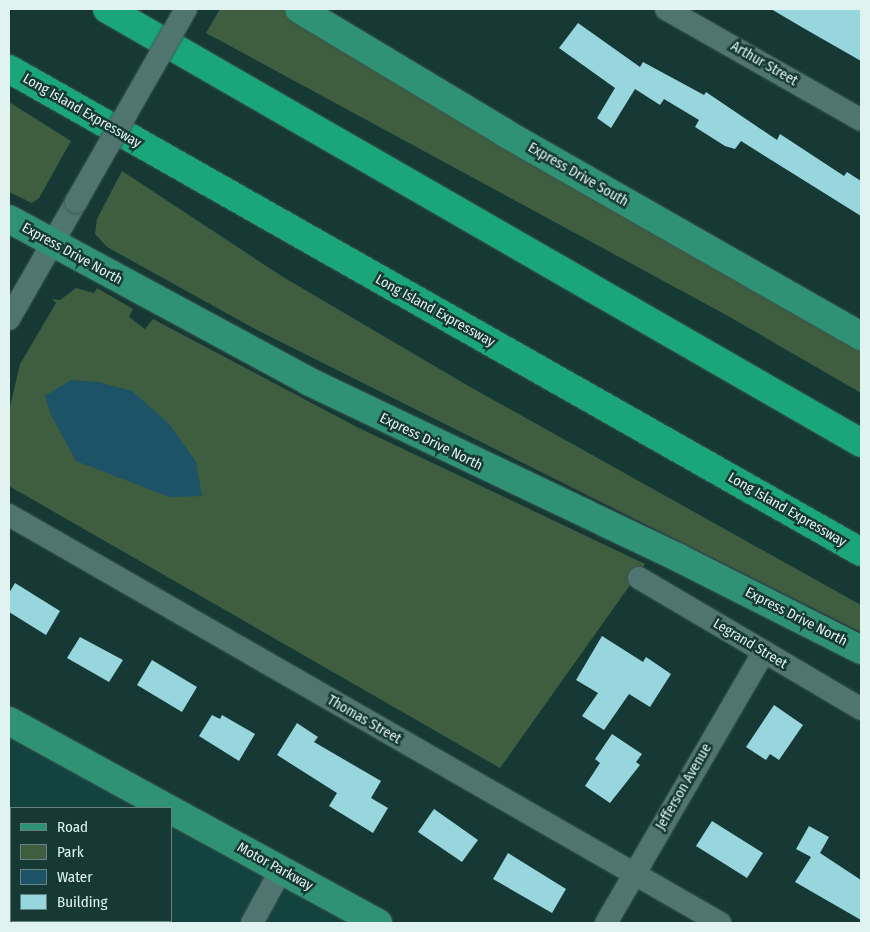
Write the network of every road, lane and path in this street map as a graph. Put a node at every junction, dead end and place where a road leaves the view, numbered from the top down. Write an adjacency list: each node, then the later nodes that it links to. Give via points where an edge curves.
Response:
1 (107, 9): 11 (highway)
2 (186, 9): 8 (street, bridge)
3 (299, 9): 10 (main road, Express Drive South, via 505,134)
4 (666, 9): 6 (street, Arthur Street)
5 (9, 68): 13 (highway, Long Island Expressway)
6 (861, 120)
7 (9, 219): 8 (main road, Express Drive North)
8 (53, 244): 9 (street); 15 (main road, Express Drive North, via 308,381 679,558)
9 (9, 319)
10 (861, 336)
11 (861, 442)
12 (9, 515): 22 (street, Thomas Street)
13 (861, 552)
14 (640, 578): 16 (street, Legrand Street)
15 (861, 650)
16 (764, 652): 17 (street, Legrand Street); 22 (street, Jefferson Avenue)
17 (861, 709)
18 (10, 726): 19 (main road)
19 (166, 807)
20 (172, 811): 21 (main road, Motor Parkway)
21 (281, 870): 23 (main road, Motor Parkway); 24 (street)
22 (634, 876): 26 (street, Jefferson Avenue); 27 (street, Thomas Street)
23 (351, 917): 25 (main road, Motor Parkway)
24 (252, 923)
25 (378, 923)
26 (606, 923)
27 (720, 923)

